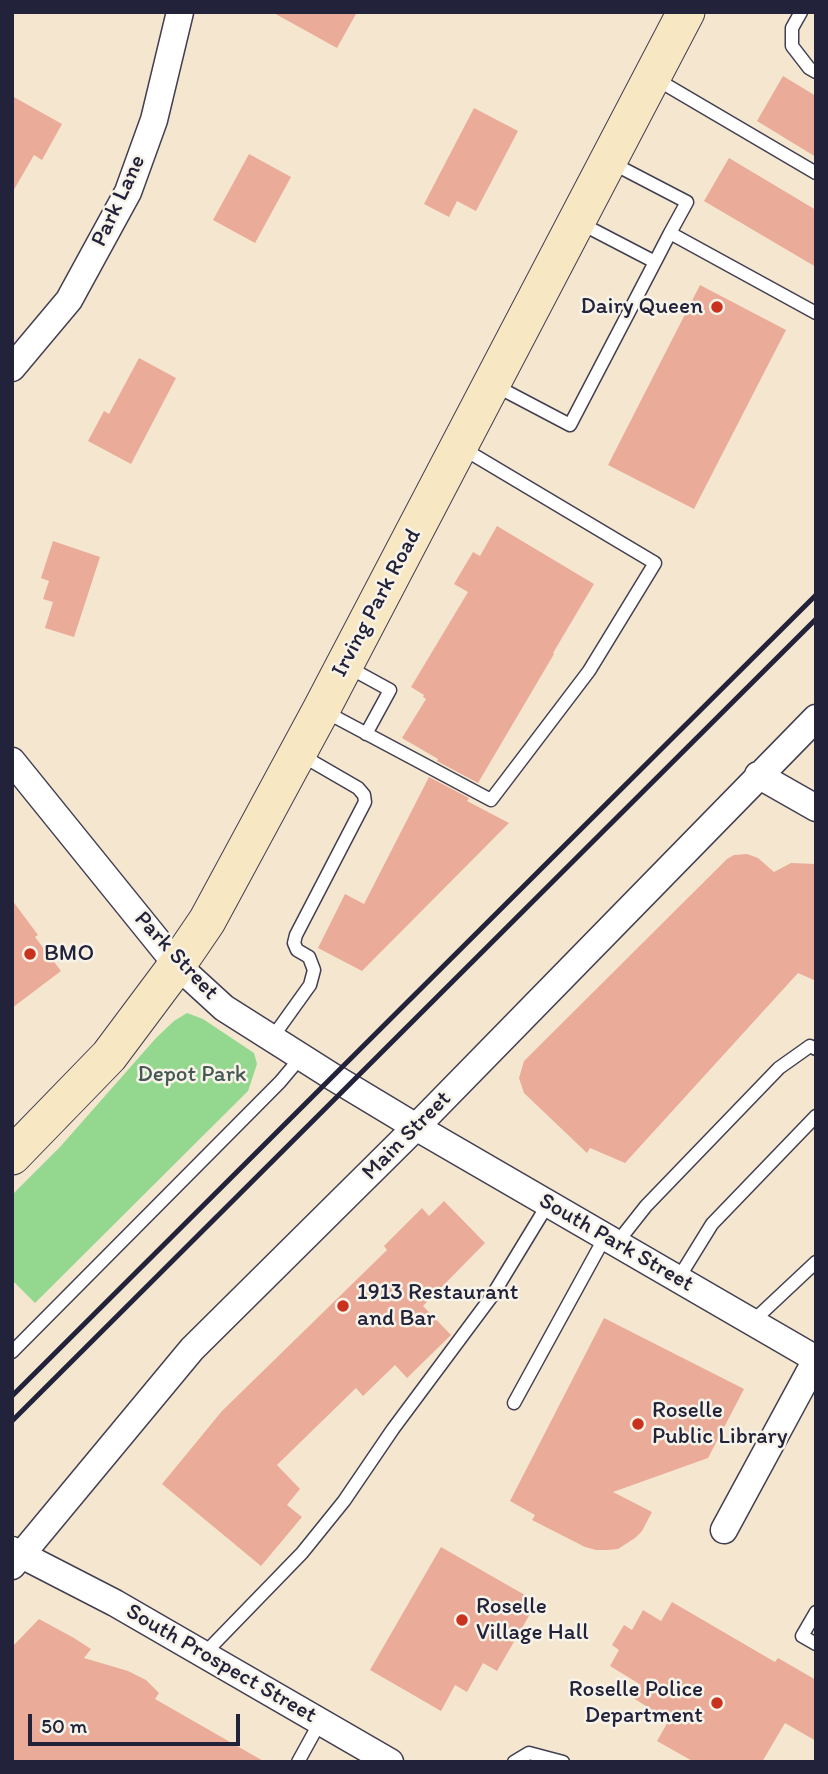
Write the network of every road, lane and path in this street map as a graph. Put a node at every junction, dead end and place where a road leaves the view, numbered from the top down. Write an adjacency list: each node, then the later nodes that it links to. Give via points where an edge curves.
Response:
1 (180, 12): 12 (street, Park Lane, via 154,120 128,192 69,300)
2 (687, 12): 5 (main road, Irving Park Road)
3 (801, 12): 4 (lane, via 792,28 792,46)
4 (816, 72)
5 (652, 77): 6 (main road, Irving Park Road); 7 (lane)
6 (608, 161): 8 (main road, Irving Park Road); 9 (lane, via 687,202)
7 (816, 173)
8 (577, 221): 10 (lane); 13 (main road, Irving Park Road)
9 (670, 233): 10 (lane); 11 (lane)
10 (655, 262): 13 (lane, via 570,425)
11 (816, 313)
12 (12, 368)
13 (492, 384): 14 (main road, Irving Park Road)
14 (459, 446): 15 (main road, Irving Park Road); 18 (lane, via 655,563 589,671 491,800)
15 (344, 665): 16 (main road, Irving Park Road); 18 (lane, via 390,690)
16 (321, 710): 18 (lane); 19 (main road, Irving Park Road)
17 (816, 718): 21 (street, Main Street)
18 (366, 734)
19 (298, 753): 23 (main road, Irving Park Road, via 207,922); 24 (lane, via 358,788 365,802 296,934 297,950 309,957 314,970 310,985)
20 (13, 764): 23 (street, Park Street)
21 (758, 775): 22 (street); 28 (street, Main Street)
22 (816, 808)
23 (177, 965): 24 (street, Park Street, via 224,1008); 29 (main road, Irving Park Road, via 109,1056)
24 (271, 1038): 26 (street, Park Street)
25 (816, 1049): 31 (lane, via 810,1046 779,1068)
26 (301, 1057): 28 (street, Park Street); 35 (lane)
27 (816, 1116): 33 (lane, via 712,1224)
28 (416, 1127): 30 (street, South Park Street); 39 (street, Main Street, via 192,1349)
29 (12, 1156)
30 (548, 1204): 31 (street, South Park Street); 42 (lane, via 492,1296 344,1501 302,1553)
31 (611, 1240): 33 (street, South Park Street); 37 (lane)
32 (816, 1262): 34 (lane)
33 (678, 1279): 34 (street, South Park Street)
34 (752, 1322): 36 (street, South Park Street)
35 (12, 1352)
36 (816, 1359): 38 (street)
37 (514, 1403)
38 (724, 1530)
39 (16, 1557): 42 (street, South Prospect Street, via 115,1603)
40 (816, 1612): 41 (lane, via 802,1636)
41 (816, 1644)
42 (204, 1654): 43 (street, South Prospect Street)
43 (320, 1722): 44 (lane); 45 (street, South Prospect Street)
44 (298, 1762)
45 (390, 1762)
46 (513, 1762): 47 (lane, via 529,1752)
47 (563, 1762)

